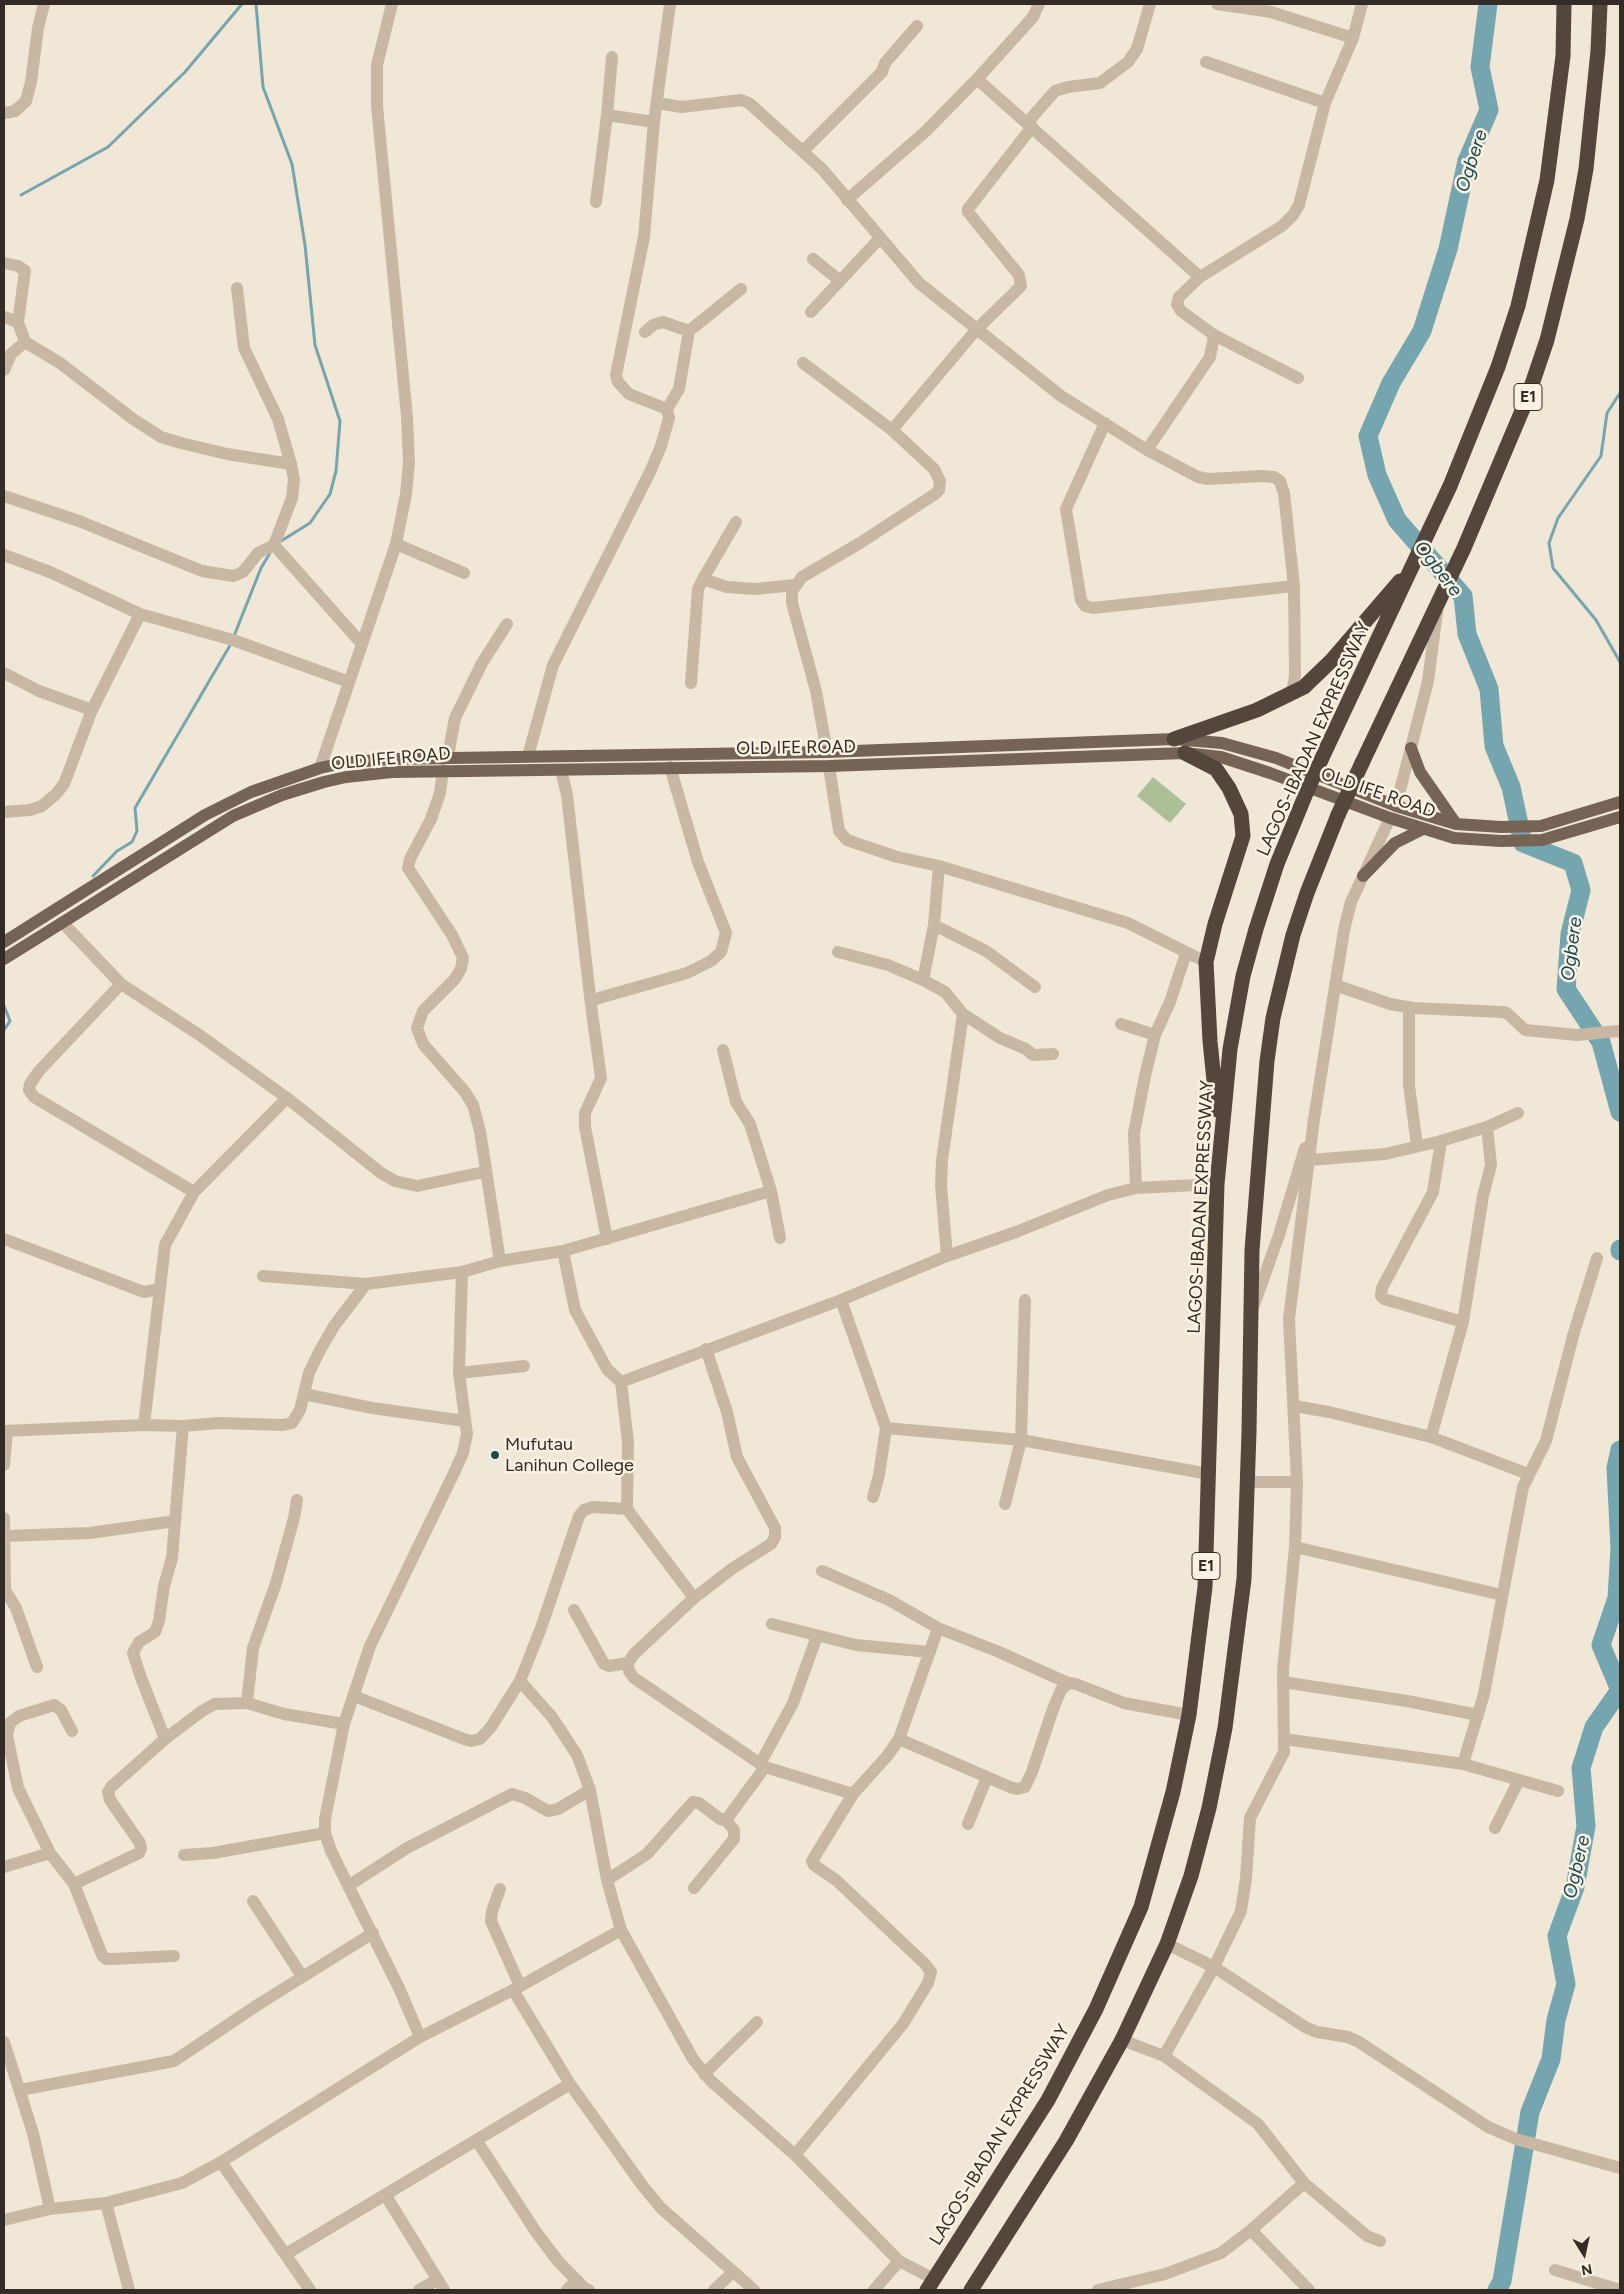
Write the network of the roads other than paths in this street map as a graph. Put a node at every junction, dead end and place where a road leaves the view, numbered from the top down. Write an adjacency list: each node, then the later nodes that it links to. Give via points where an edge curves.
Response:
1 (44, 4): 17 (street, via 26,101 15,111)
2 (392, 4): 49 (street, via 377,65 376,106 409,453 406,494)
3 (670, 4): 15 (street)
4 (1039, 4): 14 (street, via 1033,17)
5 (1150, 4): 20 (street, via 1137,49 1128,62 1100,83 1068,86 1055,91)
6 (1217, 4): 11 (street, via 1271,12)
7 (1362, 4): 11 (street)
8 (1564, 4): 52 (highway, LAGOS-IBADAN EXPRESSWAY / E1, via 1564,56 1549,171 1518,306 1474,429)
9 (1600, 4): 57 (highway, E1, via 1586,169 1558,302 1527,400)
10 (917, 26): 21 (street, via 885,63 882,72)
11 (1353, 38): 16 (street)
12 (612, 57): 18 (street)
13 (1206, 62): 16 (street)
14 (977, 79): 20 (street); 22 (street, via 926,131)
15 (657, 104): 19 (street); 21 (street, via 682,107 741,100 749,103)
16 (1325, 104): 27 (street, via 1294,215 1282,226)
17 (4, 113)
18 (607, 115): 19 (street); 23 (street)
19 (654, 122): 42 (street, via 644,238 616,375 629,394)
20 (1030, 125): 27 (street); 34 (street, via 968,209 1020,275 1021,281 1021,286)
21 (803, 151): 22 (street)
22 (848, 200): 24 (street)
23 (596, 202)
24 (880, 238): 28 (street); 34 (street, via 919,283)
25 (813, 259): 28 (street)
26 (4, 263): 33 (street, via 24,271)
27 (1200, 277): 37 (street, via 1178,297 1177,304 1181,311)
28 (840, 280): 31 (street)
29 (237, 288): 46 (street, via 244,348 278,419)
30 (741, 289): 35 (street)
31 (811, 312)
32 (4, 317): 33 (street)
33 (18, 322): 38 (street)
34 (976, 330): 43 (street, via 1061,396); 44 (street)
35 (689, 331): 36 (street, via 663,322); 42 (street, via 679,389)
36 (645, 332)
37 (1214, 336): 41 (street); 45 (street, via 1210,358)
38 (25, 342): 40 (street, via 11,354); 46 (street, via 60,363 133,420 161,437 227,454)
39 (802, 363): 44 (street)
40 (4, 370)
41 (1298, 378)
42 (667, 409): 72 (street, via 666,432 650,472 553,665)
43 (1105, 423): 45 (street); 56 (street, via 1066,509 1081,600 1085,606 1093,608)
44 (892, 430): 55 (street, via 934,469 940,481 939,490 802,577)
45 (1147, 450): 56 (street, via 1198,477 1274,476 1280,481)
46 (291, 464): 50 (street, via 294,479 292,498)
47 (4, 496): 50 (street, via 79,521 202,571 233,576 242,572 258,553)
48 (736, 522): 54 (street)
49 (396, 544): 53 (street); 60 (street)
50 (274, 545): 60 (street)
51 (4, 556): 58 (street, via 50,572)
52 (1414, 565): 64 (highway, via 1315,678); 113 (highway, LAGOS-IBADAN EXPRESSWAY / E1, bridge, via 1327,747 1277,864 1243,976 1230,1049)
53 (464, 573)
54 (703, 579): 55 (street, via 727,587 755,589); 63 (street, via 698,589)
55 (795, 585): 69 (street, via 792,603 816,691)
56 (1294, 586): 64 (street, via 1295,676)
57 (1438, 602): 67 (street, via 1428,680); 135 (highway, E1, bridge, via 1338,815 1293,935 1273,1018 1258,1147)
58 (140, 614): 62 (street, via 233,640); 65 (street)
59 (507, 624): 71 (street, via 482,663 455,718)
60 (362, 644): 62 (street)
61 (4, 673): 65 (street, via 38,691)
62 (349, 682): 76 (street)
63 (691, 683)
64 (1289, 696): 66 (highway)
65 (92, 710): 81 (street, via 64,784 56,794 42,806)
66 (1174, 739): 69 (main road, OLD IFE ROAD); 80 (main road, OLD IFE ROAD, via 1222,744 1276,758)
67 (1411, 748): 80 (street); 84 (main road, via 1420,772)
68 (793, 752): 69 (main road, OLD IFE ROAD); 72 (main road, OLD IFE ROAD); 73 (main road)
69 (827, 752)
70 (1186, 753): 74 (main road, OLD IFE ROAD); 83 (main road, OLD IFE ROAD, via 1220,757 1261,770); 96 (highway, via 1216,769 1229,788 1242,822 1243,836)
71 (448, 756): 72 (main road, OLD IFE ROAD); 76 (main road, OLD IFE ROAD, via 343,763)
72 (528, 756)
73 (794, 766): 74 (main road, OLD IFE ROAD); 75 (main road, OLD IFE ROAD)
74 (829, 766): 87 (street, via 839,831 847,840 897,857)
75 (670, 767): 78 (main road, OLD IFE ROAD); 101 (street, via 698,862 726,932 724,945 711,961 687,973 620,990 594,1000)
76 (320, 768): 86 (main road, OLD IFE ROAD, via 235,800)
77 (443, 770): 78 (main road, OLD IFE ROAD); 88 (main road, OLD IFE ROAD, via 346,777 282,795 233,816); 117 (street, via 440,793 431,819 408,868 463,958 454,980 423,1011 416,1028 423,1044 473,1105 480,1131)
78 (561, 770): 101 (street, via 567,795)
79 (1620, 802): 84 (main road, OLD IFE ROAD, via 1541,826)
80 (1396, 806): 84 (main road, OLD IFE ROAD)
81 (4, 812)
82 (1620, 817): 85 (main road, OLD IFE ROAD, via 1542,840 1454,838)
83 (1390, 818): 85 (main road, OLD IFE ROAD); 89 (street)
84 (1456, 824)
85 (1423, 829): 89 (main road, via 1395,842)
86 (137, 858): 88 (main road); 92 (main road, OLD IFE ROAD)
87 (939, 866): 91 (street); 94 (street, via 1128,923)
88 (145, 870): 90 (main road, OLD IFE ROAD)
89 (1363, 876): 99 (street, via 1351,902)
90 (62, 922): 95 (main road, OLD IFE ROAD); 98 (street)
91 (934, 925): 97 (street); 100 (street, via 986,951)
92 (4, 942)
93 (838, 952): 97 (street, via 888,965)
94 (1186, 952): 96 (street); 106 (street, via 1170,1002)
95 (4, 959)
96 (1206, 962): 113 (highway, via 1210,1041)
97 (922, 980): 103 (street, via 945,992)
98 (121, 984): 109 (street); 121 (street, via 39,1071 29,1090 34,1097)
99 (1335, 986): 102 (street); 111 (street)
100 (1035, 987)
101 (591, 1005): 124 (street, via 601,1078 585,1113 585,1127)
102 (1409, 1007): 105 (street, via 1502,1012 1526,1030 1587,1034); 115 (street, via 1409,1085)
103 (963, 1014): 108 (street, via 1033,1055); 126 (street, via 942,1160)
104 (1120, 1024): 106 (street)
105 (1619, 1031)
106 (1155, 1035): 119 (street, via 1134,1133)
107 (723, 1050): 120 (street, via 736,1102 750,1124)
108 (1053, 1054)
109 (287, 1098): 117 (street, via 395,1181 417,1186); 121 (street)
110 (1518, 1113): 112 (street)
111 (1314, 1119): 116 (street); 135 (street, via 1279,1235)
112 (1487, 1128): 114 (street); 136 (street, via 1491,1165)
113 (1221, 1137): 118 (highway, LAGOS-IBADAN EXPRESSWAY / E1)
114 (1440, 1142): 115 (street); 136 (street, via 1433,1192 1382,1288 1381,1296)
115 (1417, 1146): 116 (street, via 1385,1154)
116 (1310, 1160): 142 (street, via 1289,1319)
117 (484, 1172): 128 (street)
118 (1217, 1184): 119 (street); 151 (highway, LAGOS-IBADAN EXPRESSWAY / E1)
119 (1136, 1188): 126 (street, via 1108,1195)
120 (771, 1191): 122 (street); 124 (street)
121 (194, 1192): 132 (street, via 165,1245)
122 (780, 1238)
123 (4, 1239): 132 (street, via 144,1292)
124 (607, 1239): 125 (street)
125 (562, 1251): 128 (street); 140 (street, via 575,1310 607,1369)
126 (947, 1256): 133 (street)
127 (1598, 1258): 152 (street, via 1573,1336 1546,1441)
128 (500, 1261): 129 (street)
129 (462, 1272): 131 (street); 139 (street)
130 (263, 1276): 131 (street)
131 (366, 1284): 141 (street, via 334,1326 309,1373)
132 (159, 1289): 144 (street)
133 (842, 1300): 137 (street); 146 (street)
134 (1025, 1300): 149 (street)
135 (1251, 1312): 153 (highway, E1)
136 (1463, 1322): 148 (street)
137 (706, 1349): 140 (street); 165 (street, via 727,1412 737,1456 775,1528 776,1537 771,1544)
138 (524, 1366): 139 (street)
139 (459, 1373): 143 (street)
140 (620, 1382): 158 (street, via 628,1442)
141 (304, 1394): 143 (street, via 372,1408); 145 (street, via 292,1423)
142 (1294, 1406): 148 (street); 154 (street)
143 (465, 1421): 176 (street, via 467,1434 463,1453 370,1646)
144 (144, 1425): 145 (street); 147 (street)
145 (183, 1426): 160 (street)
146 (886, 1428): 149 (street); 155 (street)
147 (5, 1431): 150 (street)
148 (1431, 1437): 152 (street)
149 (1021, 1440): 151 (street); 157 (street)
150 (4, 1465)
151 (1209, 1474): 178 (highway, LAGOS-IBADAN EXPRESSWAY / E1, via 1205,1587)
152 (1528, 1474): 164 (street)
153 (1248, 1482): 154 (street); 207 (highway, E1, via 1244,1579 1225,1728 1204,1825)
154 (1297, 1482): 162 (street)
155 (873, 1497)
156 (296, 1500): 177 (street, via 276,1583 253,1648)
157 (1005, 1504)
158 (627, 1509): 165 (street); 173 (street, via 593,1507 579,1516)
159 (4, 1518): 161 (street)
160 (175, 1521): 161 (street, via 90,1533); 184 (street, via 172,1558 155,1632 139,1642 133,1653)
161 (4, 1536): 172 (street, via 5,1590 16,1608)
162 (1296, 1547): 164 (street); 174 (street)
163 (822, 1571): 168 (street, via 889,1600)
164 (1502, 1595): 179 (street)
165 (694, 1598): 171 (street)
166 (574, 1610): 171 (street, via 604,1664)
167 (772, 1624): 169 (street)
168 (938, 1628): 170 (street); 175 (street)
169 (817, 1636): 170 (street, via 856,1645); 186 (street, via 793,1703)
170 (930, 1652): 182 (street)
171 (628, 1663): 186 (street, via 634,1678)
172 (37, 1667)
173 (520, 1681): 176 (street, via 485,1734 471,1741); 189 (street, via 552,1717 577,1755)
174 (1283, 1682): 179 (street); 183 (street)
175 (1068, 1683): 178 (street, via 1124,1703); 187 (street, via 1061,1690 1053,1709 1025,1787 1017,1789)
176 (354, 1696): 180 (street)
177 (247, 1703): 180 (street, via 284,1714); 184 (street, via 215,1704)
178 (1189, 1715): 237 (highway, LAGOS-IBADAN EXPRESSWAY / E1, via 1161,1837 1141,1907 1125,1948 1052,2092)
179 (1478, 1715): 185 (street)
180 (344, 1724): 195 (street, via 326,1807)
181 (72, 1731): 196 (street, via 61,1710 54,1706 19,1716 10,1723 7,1735 18,1788)
182 (899, 1738): 187 (street); 191 (street)
183 (1284, 1739): 185 (street); 209 (street, via 1284,1752 1250,1818 1241,1911)
184 (164, 1740): 200 (street, via 108,1792 141,1849)
185 (1463, 1764): 188 (street)
186 (763, 1766): 191 (street); 192 (street)
187 (988, 1777): 193 (street)
188 (1519, 1780): 190 (street); 194 (street)
189 (590, 1790): 199 (street); 201 (street, via 558,1809 548,1811 512,1794 407,1848)
190 (1558, 1791)
191 (853, 1794): 221 (street, via 812,1861 849,1892 931,1972 903,2024)
192 (726, 1820): 199 (street, via 693,1802 647,1854); 202 (street, via 734,1830 734,1838)
193 (968, 1824)
194 (1495, 1828)
195 (326, 1834): 197 (street); 201 (street)
196 (50, 1853): 198 (street); 200 (street)
197 (184, 1855)
198 (4, 1867)
199 (607, 1880): 205 (street)
200 (74, 1884): 208 (street, via 106,1959)
201 (348, 1886): 206 (street)
202 (694, 1888)
203 (500, 1889): 211 (street, via 491,1921)
204 (253, 1901): 210 (street)
205 (621, 1930): 211 (street); 217 (street)
206 (373, 1933): 210 (street); 213 (street)
207 (1167, 1944): 209 (street); 214 (highway, E1)
208 (174, 1956)
209 (1214, 1967): 216 (street); 223 (street, via 1305,2027 1359,2042 1472,2119 1516,2139)
210 (302, 1976): 219 (street, via 174,2061)
211 (517, 1988): 213 (street); 218 (street)
212 (756, 2022): 217 (street)
213 (420, 2037): 222 (street)
214 (1122, 2040): 216 (street); 247 (highway, E1, via 1066,2141)
215 (4, 2042): 219 (street)
216 (1164, 2056): 224 (street, via 1258,2124)
217 (704, 2074): 221 (street)
218 (570, 2084): 220 (street); 234 (street, via 656,2202)
219 (20, 2090): 227 (street)
220 (477, 2141): 225 (street); 236 (street, via 536,2232)
221 (795, 2155): 232 (street)
222 (221, 2162): 226 (street, via 182,2184); 231 (street)
223 (1620, 2168)
224 (1304, 2183): 229 (street); 230 (street, via 1367,2236)
225 (386, 2196): 231 (street); 235 (street)
226 (106, 2203): 227 (street); 238 (street)
227 (50, 2209): 228 (street)
228 (4, 2220)
229 (1251, 2230): 248 (street, via 1207,2260); 249 (street)
230 (1380, 2241)
231 (286, 2254): 239 (street)
232 (899, 2261): 237 (street); 246 (street)
233 (1555, 2270): 250 (street)
234 (733, 2272): 244 (street); 245 (street)
235 (436, 2280): 240 (street); 241 (street)
236 (576, 2280): 242 (street); 243 (street)
237 (930, 2285)
238 (128, 2290)
239 (310, 2290)
240 (420, 2290)
241 (444, 2290)
242 (567, 2290)
243 (589, 2290)
244 (714, 2290)
245 (754, 2290)
246 (874, 2290)
247 (970, 2290)
248 (1098, 2290)
249 (1309, 2290)
250 (1620, 2290)

